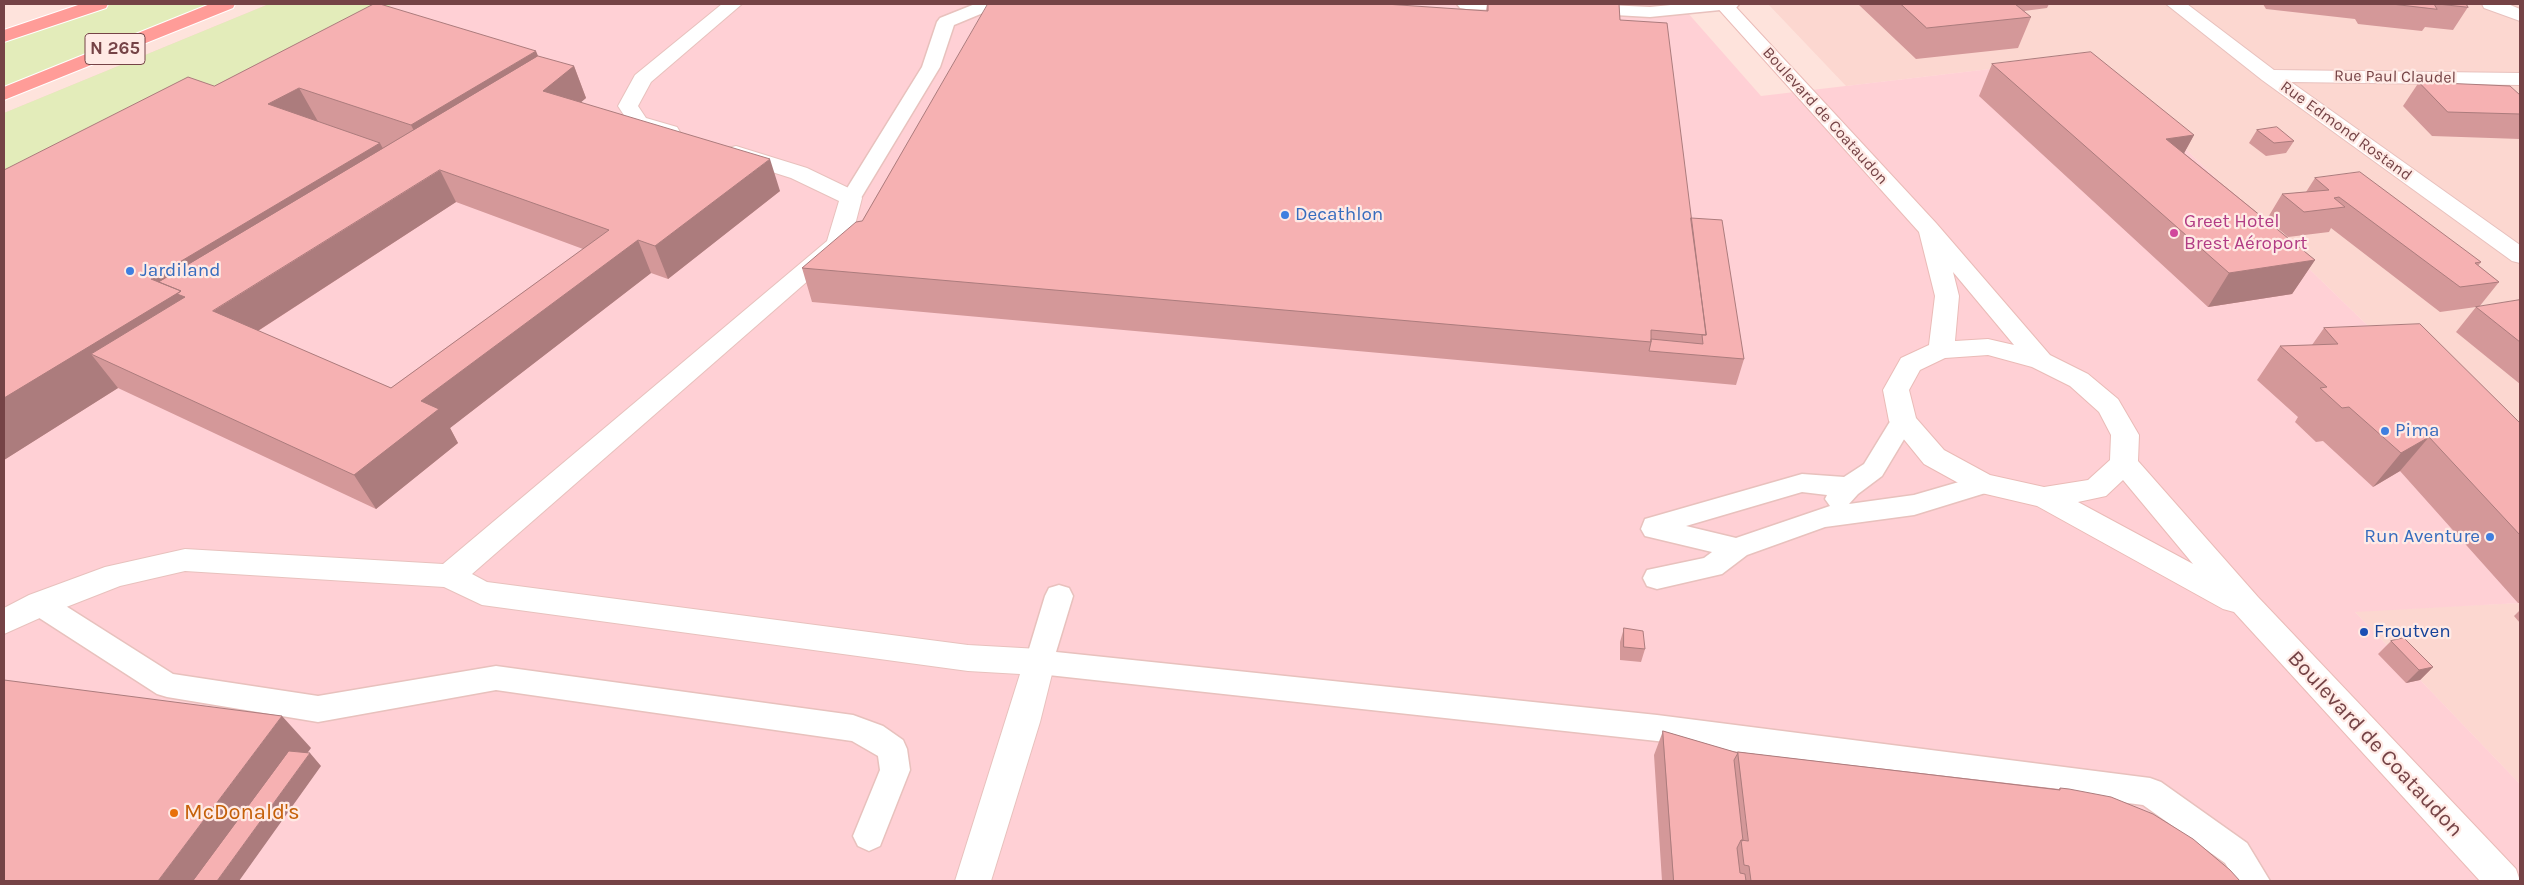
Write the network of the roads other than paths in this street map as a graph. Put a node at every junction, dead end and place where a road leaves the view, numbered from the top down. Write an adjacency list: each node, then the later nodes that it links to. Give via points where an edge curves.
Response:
1 (99, 4): 12 (highway, N 265)
2 (226, 4): 15 (highway, N 265)
3 (733, 4): 16 (street, via 642,79 628,106 638,122)
4 (989, 4): 18 (lane, via 946,22 930,67)
5 (1466, 4): 9 (lane)
6 (1726, 4): 10 (lane, via 1650,12); 19 (street, Boulevard de Coataudon)
7 (2174, 4): 13 (street, Rue Edmond Rostand)
8 (2491, 4): 11 (street)
9 (1538, 7)
10 (1566, 8)
11 (2520, 15)
12 (4, 36)
13 (2269, 76): 14 (street, Rue Paul Claudel); 20 (street, Rue Edmond Rostand)
14 (2520, 79)
15 (4, 94)
16 (685, 137)
17 (714, 146): 18 (street, via 799,173)
18 (852, 198): 30 (street, via 838,244)
19 (1928, 228): 21 (street, Boulevard de Coataudon, via 1947,296); 22 (street, Boulevard de Coataudon)
20 (2520, 256)
21 (1941, 350): 22 (street, via 1988,347); 23 (street, via 1910,364 1896,390)
22 (2041, 361): 24 (street, via 2079,380 2109,406 2125,435)
23 (1903, 421): 25 (street, via 1934,456); 26 (lane, via 1873,470)
24 (2124, 463): 27 (street, via 2096,490); 34 (street, Boulevard de Coataudon)
25 (1983, 484): 27 (street); 28 (lane, via 1914,504)
26 (1849, 487): 28 (lane); 29 (lane, via 1802,483 1654,527)
27 (2044, 497): 34 (street, Boulevard de Coataudon)
28 (1823, 517): 29 (lane)
29 (1737, 548): 31 (lane, via 1712,567)
30 (450, 576): 33 (street, via 185,560 116,575); 36 (street, via 482,593 968,658)
31 (1657, 578)
32 (1059, 596): 36 (lane)
33 (40, 604): 35 (street); 37 (lane, via 167,684 318,709 496,678 853,728 872,735 892,749 895,770)
34 (2247, 606): 40 (street, Boulevard de Coataudon)
35 (4, 622)
36 (1039, 662): 38 (street); 39 (lane, via 1656,728 2150,792 2236,853)
37 (869, 836)
38 (973, 881)
39 (2254, 881)
40 (2503, 881)

